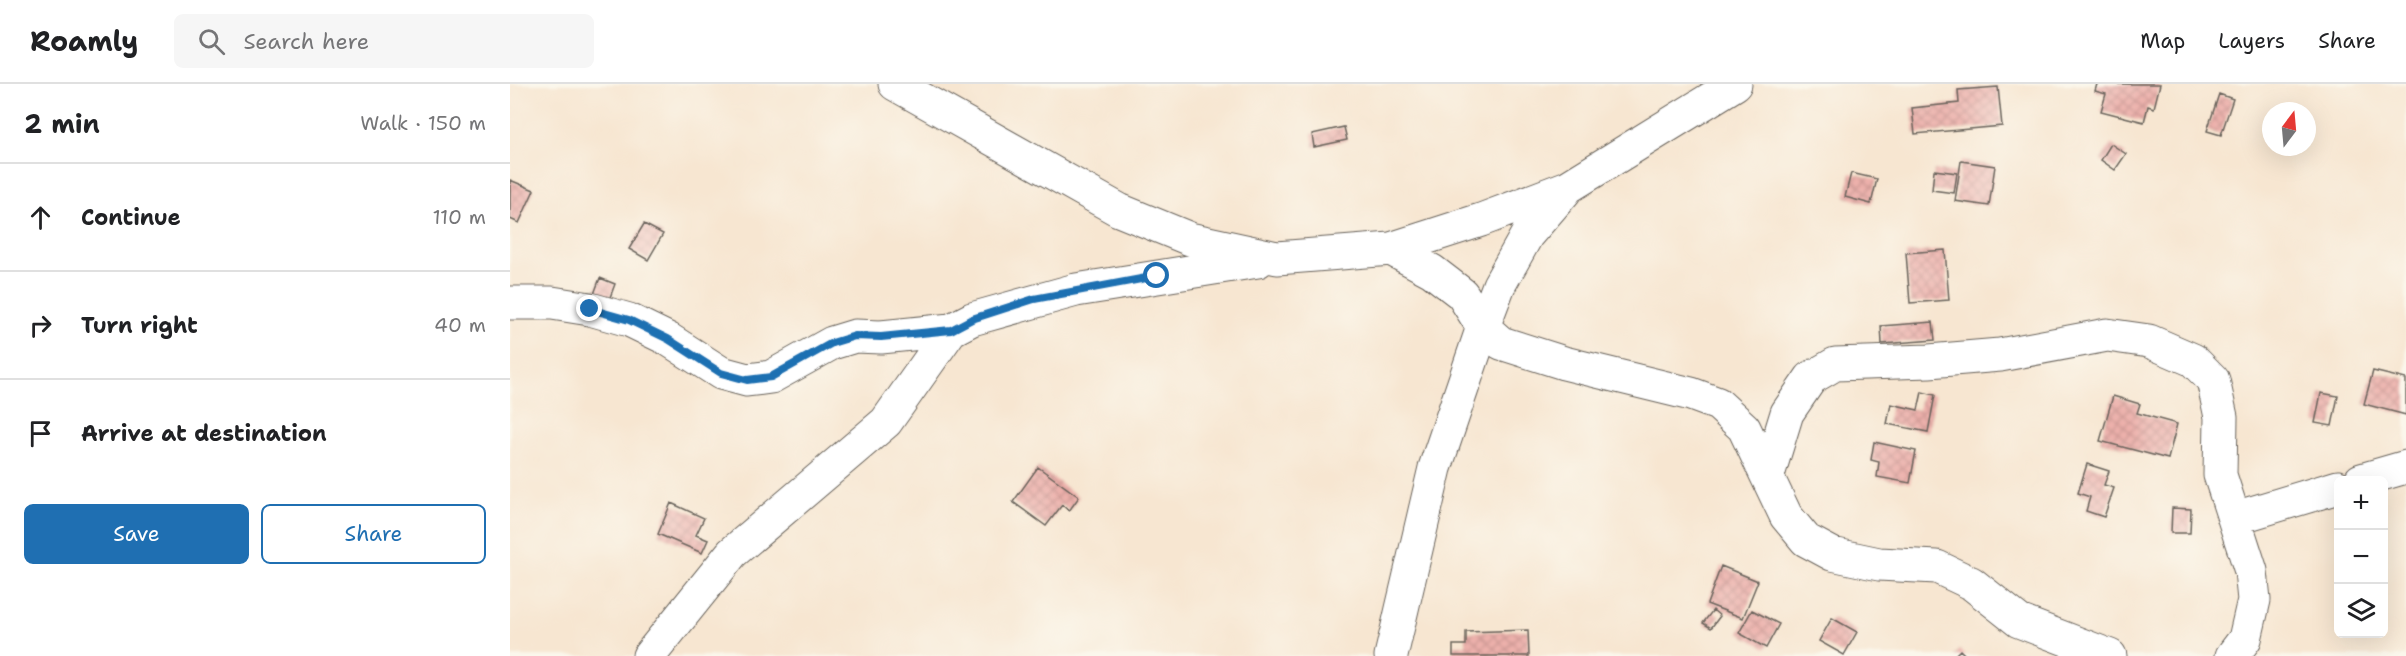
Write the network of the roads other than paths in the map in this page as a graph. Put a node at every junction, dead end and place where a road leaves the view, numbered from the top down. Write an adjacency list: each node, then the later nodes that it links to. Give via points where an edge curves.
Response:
1 (895, 84): 5 (street, via 1119,210 1190,239)
2 (1735, 84): 3 (street)
3 (1568, 188): 4 (street); 7 (street, via 1527,235 1499,285)
4 (1391, 249): 5 (street); 7 (street, via 1432,271 1462,294)
5 (1277, 258): 8 (street, via 1076,290 972,319)
6 (510, 303): 8 (street, via 552,303 629,320 668,339 721,373 747,380 771,377 832,343 855,336)
7 (1483, 327): 10 (street, via 1501,343 1718,404 1744,428); 15 (street, via 1435,468)
8 (951, 330): 14 (street, via 886,422 732,553)
9 (2406, 467): 11 (street)
10 (1768, 475): 13 (street, via 1787,413 1811,378 1835,364 2000,355 2108,335 2149,341 2193,360 2213,380 2221,417 2220,475); 16 (street, via 1786,516 1806,540 1832,554 1879,564 1937,567 1971,583 2019,621)
11 (2375, 476)
12 (2334, 488): 13 (street)
13 (2235, 518): 17 (street, via 2251,571 2254,600 2245,639)
14 (649, 656)
15 (1391, 656)
16 (2110, 656)
17 (2232, 656)

